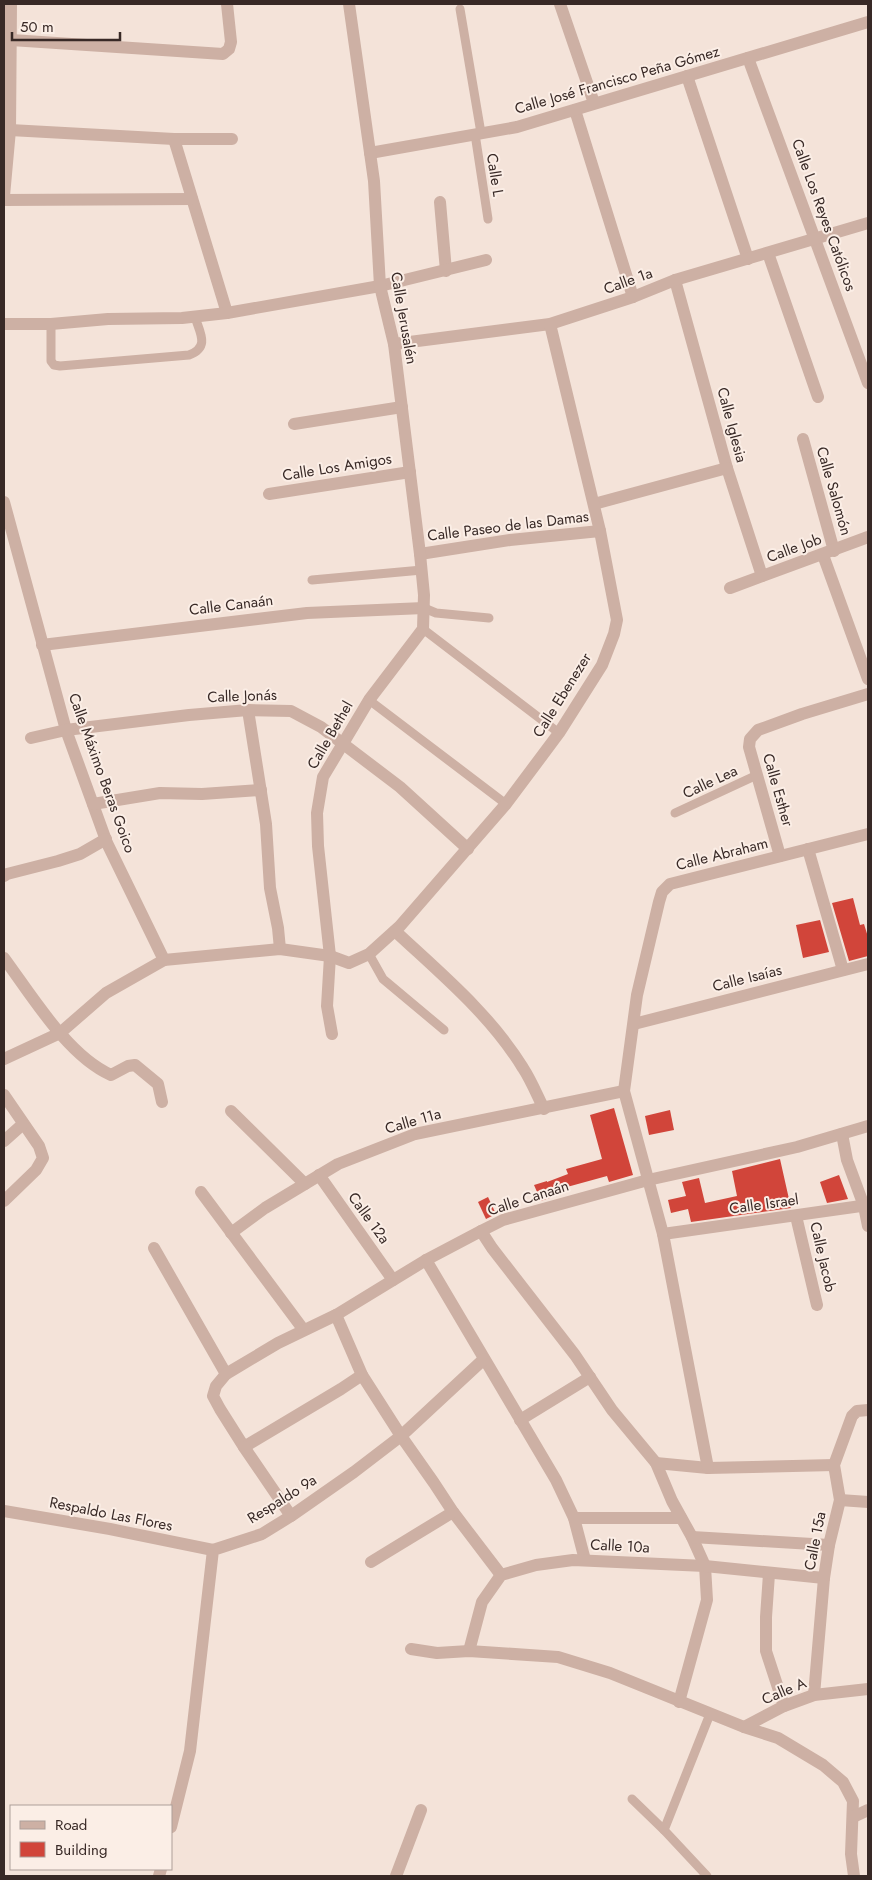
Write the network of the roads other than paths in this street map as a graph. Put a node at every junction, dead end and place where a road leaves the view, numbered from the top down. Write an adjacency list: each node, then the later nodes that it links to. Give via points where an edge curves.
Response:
1 (11, 4): 7 (street)
2 (227, 4): 7 (street, via 231,42 229,49 222,54)
3 (349, 4): 16 (street, Calle Jerusalén)
4 (560, 4): 10 (street)
5 (460, 9): 13 (lane, Calle L)
6 (868, 22): 8 (street, Calle José Francisco Peña Gómez)
7 (11, 40): 12 (street)
8 (748, 58): 9 (street, Calle José Francisco Peña Gómez); 23 (street, Calle Los Reyes Católicos)
9 (688, 76): 10 (street, Calle José Francisco Peña Gómez); 25 (street)
10 (594, 103): 11 (street, Calle José Francisco Peña Gómez)
11 (575, 110): 13 (street, Calle José Francisco Peña Gómez, via 517,127); 30 (street)
12 (10, 130): 14 (street); 17 (street)
13 (478, 134): 16 (street, Calle José Francisco Peña Gómez); 21 (lane, Calle L)
14 (174, 139): 15 (street); 18 (street)
15 (232, 139)
16 (370, 153): 29 (street, Calle Jerusalén)
17 (4, 196)
18 (192, 199): 19 (street); 31 (street)
19 (4, 200)
20 (440, 202): 27 (street)
21 (488, 219)
22 (868, 223): 23 (street, Calle 1a)
23 (815, 238): 24 (street, Calle 1a); 37 (street, Calle Los Reyes Católicos)
24 (768, 253): 25 (street, Calle 1a); 38 (street)
25 (748, 259): 28 (street, Calle 1a)
26 (486, 260): 27 (street)
27 (446, 270): 29 (street)
28 (675, 280): 30 (street, Calle 1a); 42 (street, Calle Iglesia)
29 (380, 286): 31 (street); 36 (street, Calle Jerusalén)
30 (633, 297): 35 (street, Calle 1a)
31 (227, 313): 32 (street)
32 (195, 317): 34 (street); 34 (lane, via 202,338 198,352 60,366 50,361)
33 (4, 324): 34 (street)
34 (51, 324)
35 (550, 324): 36 (street, Calle 1a); 46 (street, Calle Ebenezer)
36 (394, 344): 39 (street, Calle Jerusalén)
37 (868, 383)
38 (818, 397)
39 (402, 407): 40 (street); 43 (street, Calle Jerusalén)
40 (294, 424)
41 (802, 439): 49 (street, Calle Salomón)
42 (727, 468): 46 (street); 52 (street, Calle Iglesia)
43 (410, 472): 44 (street, Calle Los Amigos); 50 (street, Calle Jerusalén)
44 (269, 494)
45 (4, 502): 58 (street, Calle Máximo Beras Goico)
46 (594, 504): 47 (street, Calle Ebenezer)
47 (600, 530): 50 (street, Calle Paseo de las Damas); 64 (street, Calle Ebenezer, via 617,620 602,665)
48 (868, 537): 49 (street, Calle Job)
49 (829, 553): 52 (street, Calle Job); 59 (street, Calle Salomón)
50 (420, 554): 51 (street, Calle Jerusalén)
51 (422, 570): 53 (lane); 55 (street, Calle Jerusalén)
52 (762, 576): 54 (street, Calle Job)
53 (312, 580)
54 (730, 588)
55 (424, 608): 56 (lane, via 436,613); 57 (street); 58 (street, Calle Canaán, via 307,613)
56 (489, 618)
57 (423, 629): 61 (street, Calle Bethel); 64 (lane)
58 (42, 645): 63 (street, Calle Máximo Beras Goico)
59 (868, 679)
60 (868, 694): 67 (street, Calle Esther, via 758,730 750,739 749,747)
61 (369, 700): 66 (street, Calle Bethel); 70 (lane)
62 (248, 710): 63 (street, Calle Jonás, via 188,714); 66 (street, Calle Jonás, via 291,711); 68 (street)
63 (66, 730): 65 (street, Calle Jonás); 69 (street, Calle Máximo Beras Goico)
64 (559, 733): 70 (street, Calle Ebenezer)
65 (31, 738)
66 (342, 743): 74 (street, Calle Jonás, via 400,787); 81 (street, Calle Bethel, via 323,777 317,813)
67 (757, 775): 71 (lane, Calle Lea); 76 (street, Calle Esther)
68 (261, 790): 69 (street, via 160,793); 79 (street, via 270,888)
69 (93, 804): 73 (street, Calle Máximo Beras Goico)
70 (506, 804): 74 (street, Calle Ebenezer)
71 (675, 813)
72 (868, 834): 75 (street, Calle Abraham)
73 (106, 839): 77 (street, via 58,862); 83 (street, Calle Máximo Beras Goico)
74 (468, 849): 78 (street, Calle Ebenezer)
75 (808, 849): 76 (street, Calle Abraham); 85 (street)
76 (780, 856): 86 (street, Calle Abraham, via 670,884 662,892 637,995)
77 (4, 876)
78 (394, 931): 80 (street, Calle Ebenezer); 94 (street, via 490,1023 524,1068)
79 (280, 949): 81 (street, Calle Ebenezer); 83 (street, Calle Ebenezer)
80 (369, 954): 81 (street, Calle Ebenezer, via 349,963); 87 (lane, via 383,979)
81 (330, 956): 89 (street, Calle Bethel, via 326,1006)
82 (4, 958): 88 (street)
83 (164, 960): 88 (street, via 106,993)
84 (868, 964): 85 (street, Calle Isaías)
85 (843, 970): 86 (street, Calle Isaías)
86 (634, 1024): 91 (street)
87 (444, 1030)
88 (60, 1033): 90 (street); 93 (street, via 92,1063 111,1074 135,1065 158,1084)
89 (332, 1034)
90 (4, 1060)
91 (624, 1091): 94 (street, Calle 11a); 101 (street)
92 (4, 1095): 96 (street)
93 (162, 1102)
94 (544, 1109): 100 (street, Calle 11a, via 415,1134 338,1164)
95 (231, 1111): 102 (street)
96 (23, 1124): 99 (street); 104 (street, via 39,1146 43,1158 36,1170)
97 (868, 1126): 98 (street, Calle Canaán)
98 (842, 1134): 101 (street, Calle Canaán); 105 (street, via 847,1160)
99 (4, 1141)
100 (319, 1175): 102 (street, Calle 11a); 113 (street, Calle 12a)
101 (648, 1180): 108 (street, Calle Canaán, via 503,1220); 110 (street)
102 (305, 1184): 109 (street, Calle 11a, via 264,1208)
103 (202, 1192): 109 (street)
104 (4, 1201)
105 (866, 1206): 106 (street, Calle Israel); 107 (street)
106 (796, 1216): 110 (street, Calle Israel); 114 (street, Calle Jacob)
107 (868, 1226)
108 (481, 1231): 112 (street, Calle Canaán); 120 (street)
109 (231, 1233): 116 (street)
110 (663, 1234): 127 (street)
111 (154, 1248): 118 (street)
112 (426, 1260): 113 (street, Calle Canaán); 117 (street)
113 (393, 1280): 115 (street, Calle Canaán)
114 (817, 1305)
115 (336, 1315): 116 (street, Calle Canaán); 119 (street)
116 (302, 1329): 118 (street, Calle Canaán)
117 (484, 1359): 122 (street); 123 (street, Respaldo 9a)
118 (226, 1374): 124 (street, via 216,1386 213,1396)
119 (362, 1375): 123 (street); 124 (street)
120 (590, 1377): 122 (street); 125 (street, via 612,1410)
121 (868, 1410): 126 (street, Calle 15a, via 857,1411 852,1416)
122 (520, 1420): 133 (street, via 556,1480)
123 (401, 1436): 131 (street); 132 (street, Respaldo 9a)
124 (244, 1447): 132 (street)
125 (656, 1463): 127 (street); 134 (street)
126 (834, 1465): 127 (street); 128 (street, Calle 15a)
127 (708, 1468)
128 (840, 1500): 129 (street); 136 (street, Calle 15a)
129 (868, 1502)
130 (4, 1511): 137 (street, Respaldo Las Flores)
131 (453, 1512): 139 (street); 142 (street)
132 (291, 1516): 137 (street, Respaldo 9a, via 262,1534)
133 (574, 1518): 134 (street); 138 (street)
134 (681, 1518): 135 (street)
135 (692, 1537): 136 (street); 140 (street)
136 (829, 1545): 143 (street, Calle 15a)
137 (213, 1550): 156 (street, via 190,1751)
138 (584, 1560): 140 (street, Calle 10a); 142 (street, Calle 10a, via 536,1565)
139 (371, 1562)
140 (705, 1566): 141 (street, Calle 10a); 148 (street, via 707,1600)
141 (769, 1574): 143 (street, Calle 10a); 149 (street, via 766,1651)
142 (501, 1575): 145 (street, via 482,1602)
143 (824, 1578): 147 (street, Calle 15a)
144 (411, 1649): 145 (street, via 436,1653)
145 (469, 1651): 148 (street, via 558,1657 610,1673)
146 (868, 1690): 147 (street, Calle A)
147 (814, 1695): 149 (street, Calle A)
148 (679, 1702): 150 (street)
149 (784, 1706): 151 (street, Calle A)
150 (710, 1714): 151 (street); 157 (lane)
151 (744, 1727): 155 (street, via 778,1738 843,1782 853,1801)
152 (632, 1799): 157 (lane)
153 (421, 1810): 158 (street)
154 (868, 1810): 155 (street)
155 (852, 1817): 160 (street)
156 (172, 1823)
157 (664, 1830): 159 (lane)
158 (396, 1876)
159 (707, 1876)
160 (854, 1876)

